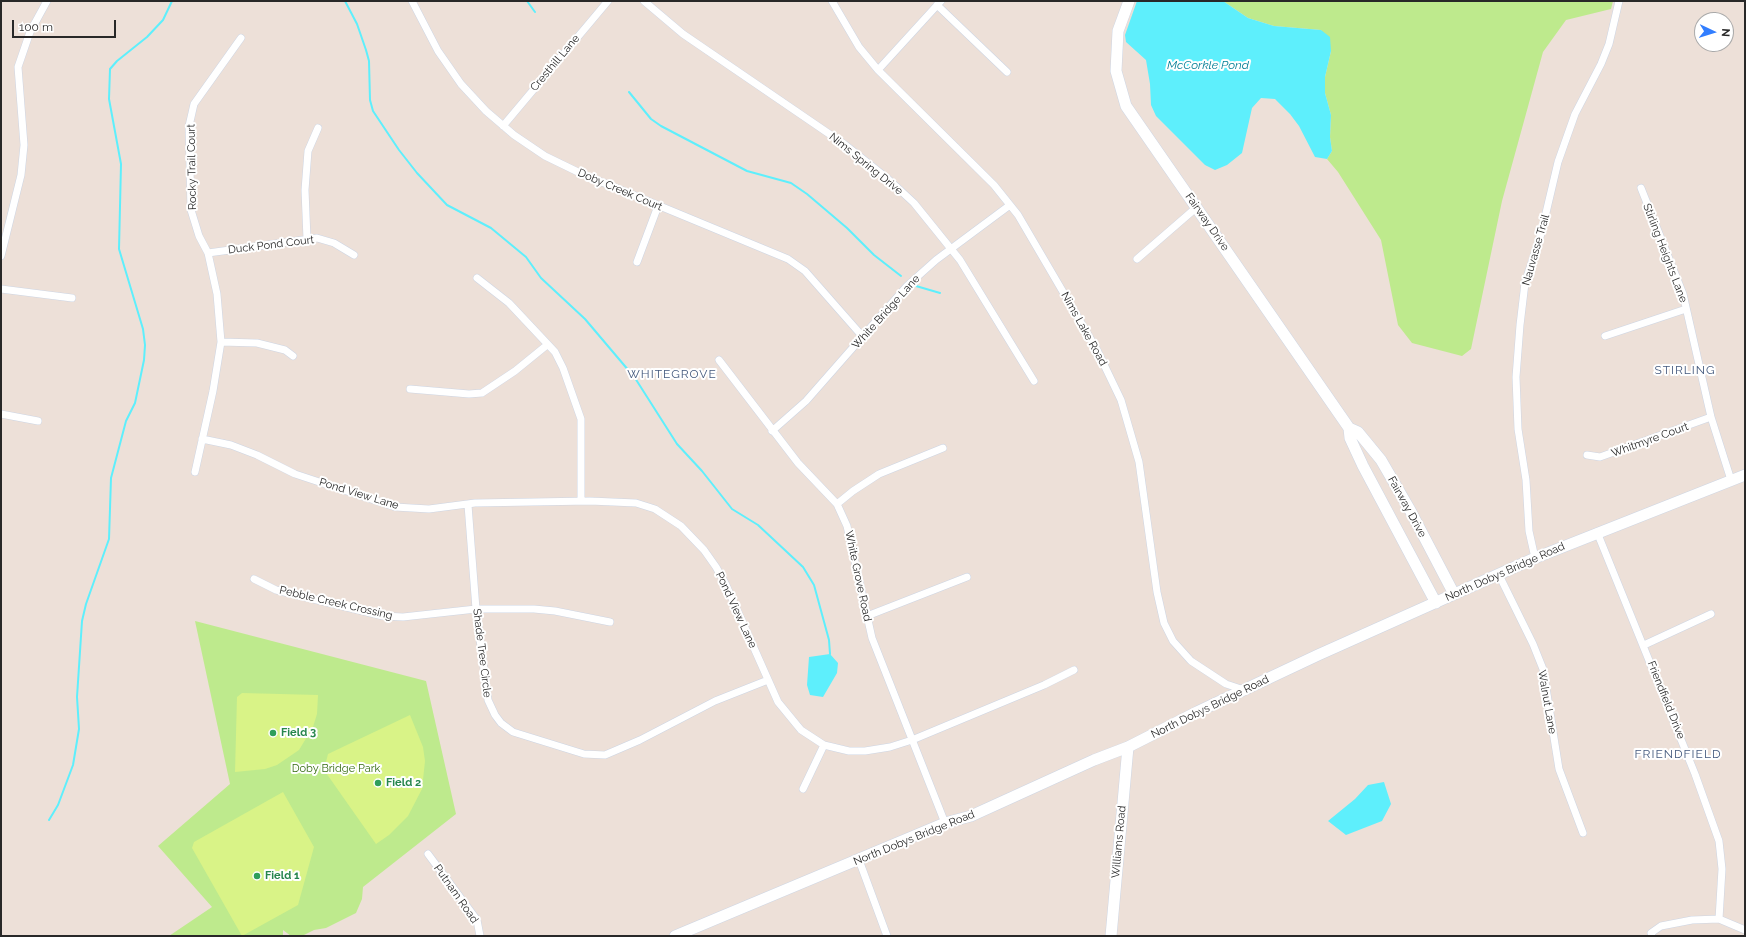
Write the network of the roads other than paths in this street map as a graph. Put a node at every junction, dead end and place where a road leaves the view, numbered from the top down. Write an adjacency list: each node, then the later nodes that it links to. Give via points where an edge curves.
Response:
1 (48, 1): 22 (street, via 30,32 18,67 24,145 22,167)
2 (412, 1): 12 (street, Doby Creek Court, via 438,51 461,84)
3 (608, 1): 12 (street, Cresthill Lane)
4 (644, 1): 19 (street, Nims Spring Drive, via 683,34 844,144 888,179 914,203)
5 (832, 1): 10 (street, Nims Lake Road, via 858,46)
6 (1129, 1): 17 (street, Fairway Drive, via 1118,31 1116,71 1126,106)
7 (1619, 1): 52 (street, Nauvasse Trail, via 1609,44 1575,114 1560,156 1541,234 1525,283 1516,377 1518,429 1526,480 1529,531)
8 (939, 3): 10 (street); 11 (street)
9 (241, 38): 20 (street, Rocky Trail Court, via 194,104 189,126 191,210 199,236)
10 (878, 70): 15 (street, Nims Lake Road, via 975,166)
11 (1007, 72)
12 (502, 126): 16 (street, Doby Creek Court, via 545,156)
13 (318, 128): 18 (street, via 308,151 305,190)
14 (1641, 188): 28 (street, Stirling Heights Lane, via 1683,294)
15 (1010, 205): 19 (street, White Bridge Lane); 65 (street, Nims Lake Road, via 1096,350 1121,400 1139,462 1157,592 1164,623 1173,641 1191,661 1226,684)
16 (658, 206): 24 (street); 30 (street, Doby Creek Court, via 788,259 804,271)
17 (1197, 207): 23 (street); 40 (street, Fairway Drive)
18 (307, 239): 20 (street, Duck Pond Court); 21 (street, Duck Pond Court, via 317,238 334,243)
19 (951, 250): 30 (street, White Bridge Lane, via 907,286); 35 (street, Nims Spring Drive, via 975,284)
20 (208, 253): 31 (street, Rocky Trail Court, via 217,294)
21 (354, 255)
22 (1, 256)
23 (1137, 259)
24 (637, 262)
25 (477, 278): 32 (street, via 509,303)
26 (1, 289): 27 (street)
27 (72, 298)
28 (1686, 309): 29 (street); 38 (street, Stirling Heights Lane)
29 (1605, 336)
30 (863, 337): 41 (street, White Bridge Lane, via 806,401)
31 (221, 342): 33 (street, via 257,343 285,350); 42 (street, Rocky Trail Court)
32 (547, 345): 36 (street, via 482,393); 48 (street, via 555,352 563,368 581,419)
33 (293, 356)
34 (719, 360): 41 (street, White Grove Road)
35 (1034, 381)
36 (410, 389)
37 (1, 414): 39 (street)
38 (1711, 417): 44 (street, Whitmyre Court, via 1600,458); 47 (street, Stirling Heights Lane)
39 (38, 421)
40 (1349, 428): 56 (street, Fairway Drive, via 1358,432 1381,460); 57 (street, Fairway Drive, via 1350,438 1363,466)
41 (772, 431): 49 (street, White Grove Road)
42 (202, 439): 45 (street, Rocky Trail Court); 50 (street, Pond View Lane, via 257,455 295,474 395,507 429,509)
43 (943, 448): 49 (street, via 880,474)
44 (1587, 456)
45 (195, 472)
46 (1745, 475): 47 (street, North Dobys Bridge Road)
47 (1731, 480): 51 (street, North Dobys Bridge Road)
48 (581, 501): 50 (street, Pond View Lane); 64 (street, Pond View Lane, via 636,503 655,509 681,526 716,567)
49 (837, 504): 60 (street, White Grove Road, via 847,526)
50 (468, 505): 58 (street, Shade Tree Circle)
51 (1597, 532): 52 (street, North Dobys Bridge Road); 62 (street, Friendfield Drive)
52 (1535, 558): 53 (street, North Dobys Bridge Road)
53 (1499, 575): 56 (street, North Dobys Bridge Road); 71 (street, Walnut Lane, via 1543,668 1559,769)
54 (967, 577): 60 (street)
55 (254, 579): 58 (street, Pebble Creek Crossing, via 276,590 383,616 403,617)
56 (1454, 594): 57 (street, North Dobys Bridge Road)
57 (1436, 603): 65 (street, North Dobys Bridge Road)
58 (476, 609): 61 (street, Pebble Creek Crossing, via 555,610); 64 (street, Shade Tree Circle, via 488,700 495,715 513,732 584,754 611,754 715,701)
59 (1711, 614): 62 (street)
60 (867, 616): 66 (street, White Grove Road, via 872,638)
61 (610, 622)
62 (1644, 645): 74 (street, Friendfield Drive, via 1719,841 1722,869)
63 (1074, 670): 66 (street, Pond View Lane)
64 (768, 680): 67 (street, Pond View Lane, via 778,702 792,721)
65 (1244, 690): 68 (street, North Dobys Bridge Road)
66 (912, 740): 67 (street, Pond View Lane, via 865,751 849,751); 70 (street, White Grove Road)
67 (824, 745): 69 (street)
68 (1128, 747): 70 (street, North Dobys Bridge Road, via 971,816); 79 (street, Williams Road)
69 (803, 789)
70 (945, 824): 73 (street, North Dobys Bridge Road)
71 (1583, 833)
72 (428, 854): 76 (street, Putnam Road, via 477,920)
73 (859, 860): 77 (street, North Dobys Bridge Road); 78 (street)
74 (1719, 919): 75 (street); 80 (street, via 1692,920 1662,926 1651,933)
75 (1745, 930)
76 (480, 936)
77 (675, 936)
78 (887, 936)
79 (1111, 936)
80 (1652, 936)

